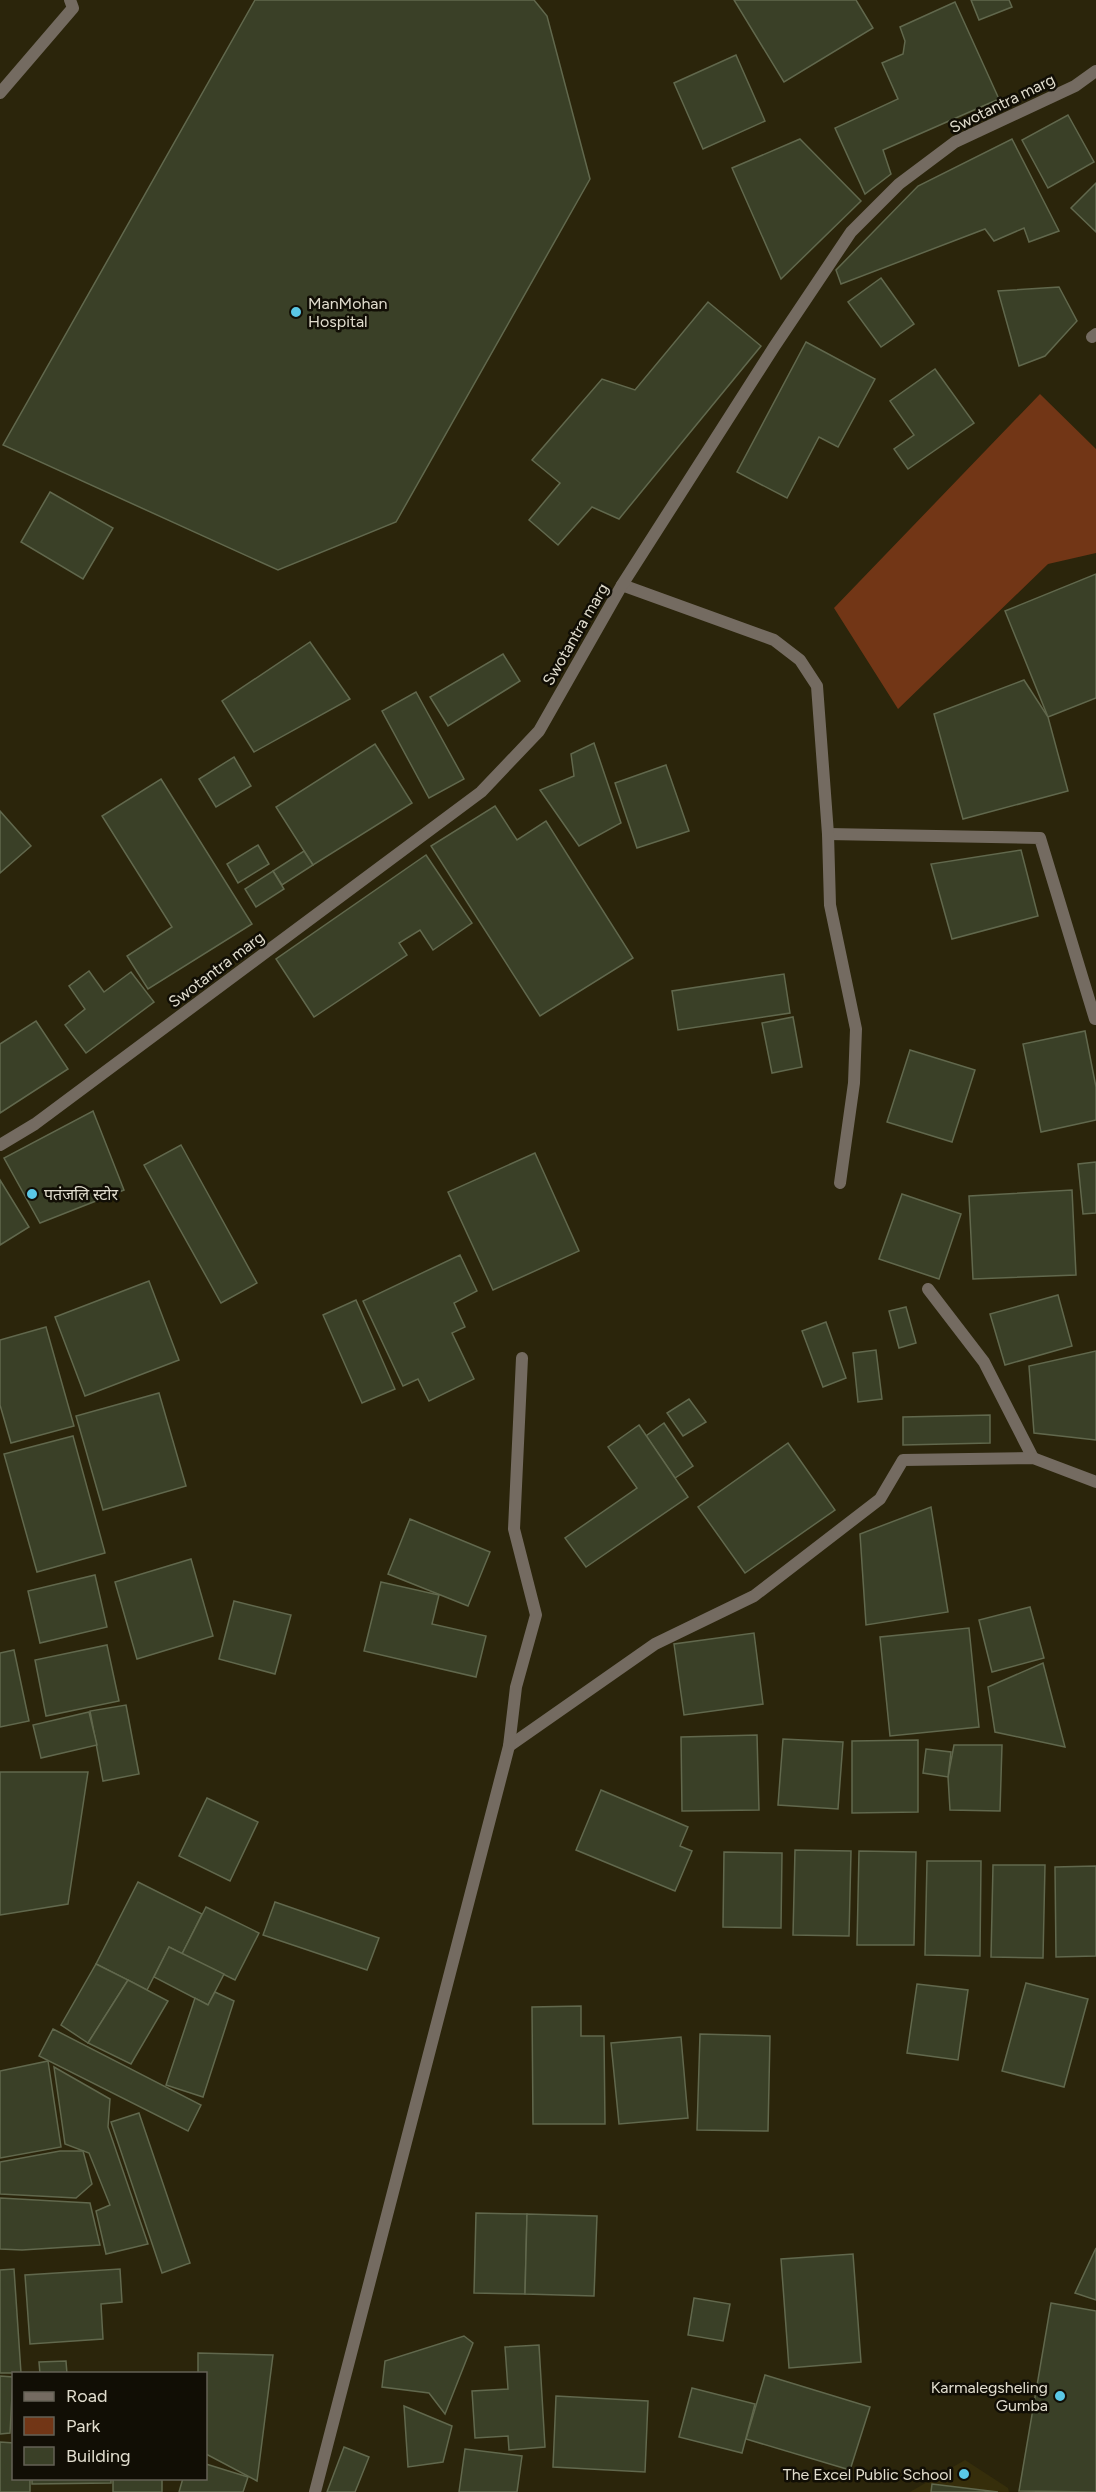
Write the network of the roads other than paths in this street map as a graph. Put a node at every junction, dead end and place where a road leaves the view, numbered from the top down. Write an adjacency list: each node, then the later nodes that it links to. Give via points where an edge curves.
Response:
1 (70, 0): 3 (street, via 73,8)
2 (1096, 71): 4 (street, Swotantra marg, via 1075,86 955,142 899,184 851,232)
3 (0, 93)
4 (622, 585): 5 (street, via 774,640 800,660 817,686); 7 (street, Swotantra marg, via 539,731 481,792 34,1124)
5 (828, 834): 6 (street, via 1040,838); 8 (street, via 830,905 856,1029 854,1083)
6 (1095, 1018)
7 (0, 1145)
8 (840, 1183)
9 (928, 1289): 11 (street, via 984,1362)
10 (522, 1358): 13 (street, via 514,1529 536,1615 516,1687)
11 (1033, 1458): 12 (street); 13 (street, via 903,1460 880,1499 754,1596 655,1644)
12 (1096, 1482)
13 (509, 1746): 14 (street)
14 (315, 2492)

